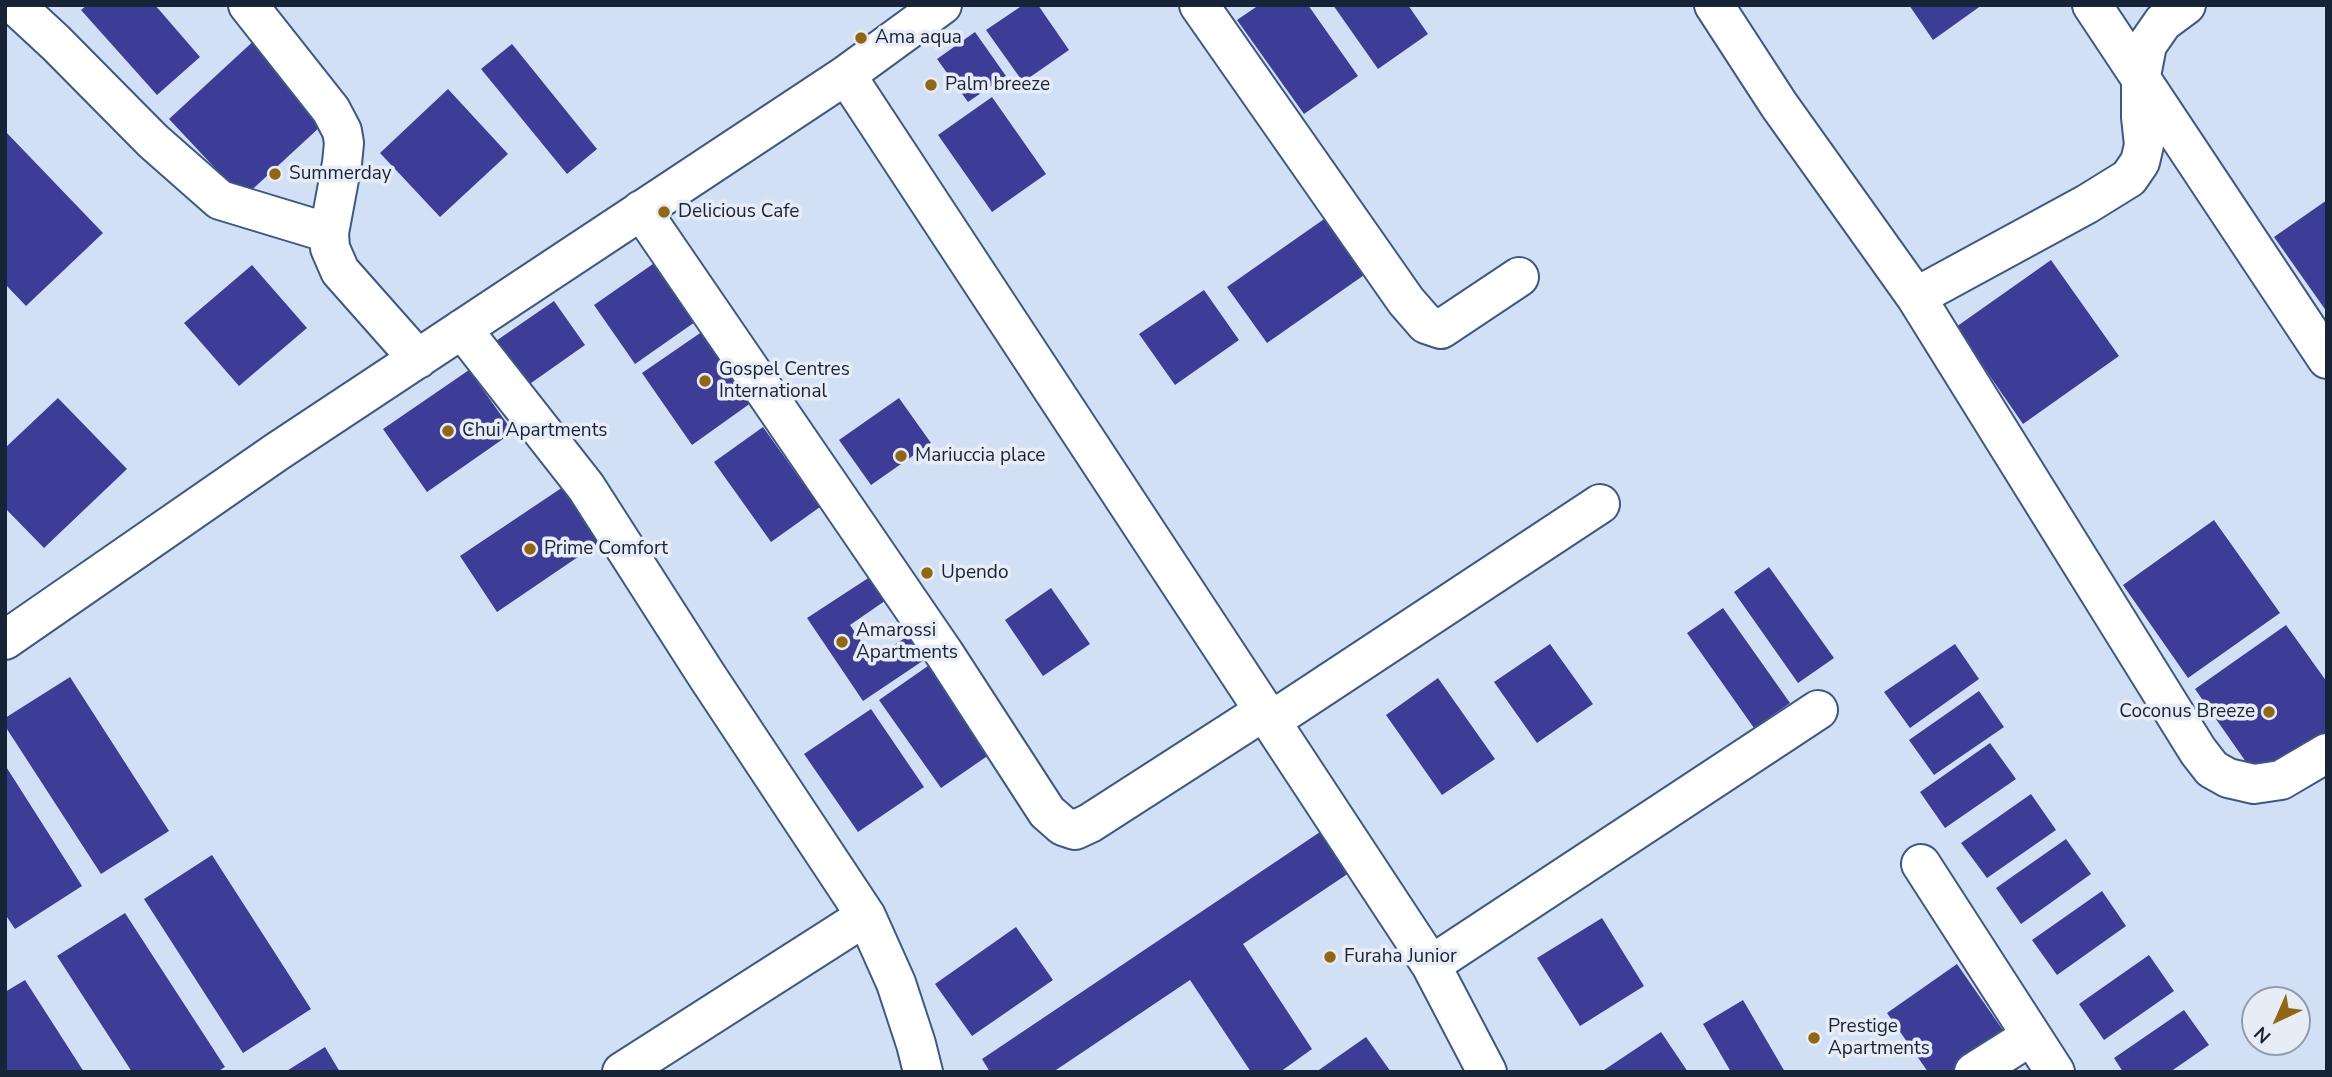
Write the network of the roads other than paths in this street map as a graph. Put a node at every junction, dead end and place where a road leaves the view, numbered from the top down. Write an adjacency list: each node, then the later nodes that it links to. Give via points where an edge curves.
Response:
1 (15, 5): 11 (street, via 220,200)
2 (248, 5): 11 (street, via 331,110 342,131 342,163)
3 (1199, 5): 12 (street, via 1406,302 1426,324 1441,329)
4 (1714, 5): 13 (street)
5 (2092, 5): 9 (street)
6 (2186, 5): 9 (street, via 2163,22 2147,45)
7 (936, 7): 8 (street)
8 (846, 75): 10 (street); 20 (street)
9 (2141, 76): 13 (street, via 2144,145 2140,163 2129,178); 16 (street)
10 (641, 210): 14 (street); 20 (street, via 944,653 1046,812 1063,826 1075,830 1090,823)
11 (329, 233): 15 (street, via 340,271)
12 (1519, 277)
13 (1916, 297): 21 (street, via 2212,769 2253,784 2281,780)
14 (462, 329): 15 (street); 23 (street, via 586,486)
15 (418, 359): 18 (street)
16 (2327, 359)
17 (1600, 503): 20 (street)
18 (5, 640)
19 (1818, 710): 24 (street)
20 (1268, 716): 24 (street)
21 (2327, 753)
22 (1922, 864): 25 (street)
23 (866, 916): 26 (street); 27 (street, via 896,984)
24 (1431, 965): 28 (street)
25 (2031, 1036): 29 (street); 30 (street)
26 (622, 1072)
27 (923, 1072)
28 (1487, 1072)
29 (1974, 1072)
30 (2055, 1072)

